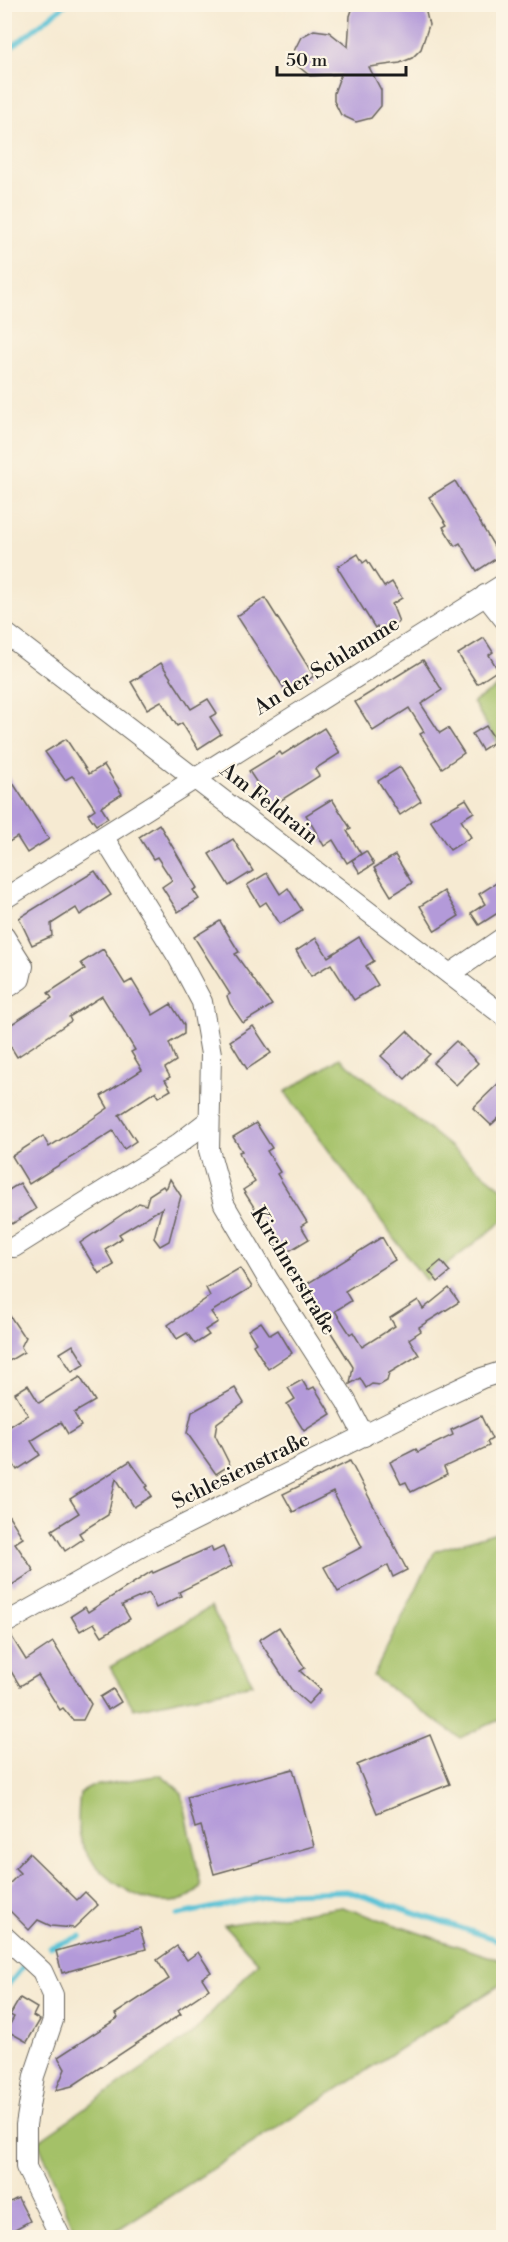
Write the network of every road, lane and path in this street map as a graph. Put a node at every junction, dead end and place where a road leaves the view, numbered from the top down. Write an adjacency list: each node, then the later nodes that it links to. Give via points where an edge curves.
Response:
1 (504, 584): 2 (street, An der Schlamme)
2 (485, 595): 3 (street); 5 (street, An der Schlamme)
3 (504, 619)
4 (4, 632): 5 (street, Am Feldrain)
5 (196, 778): 6 (street); 10 (street, Am Feldrain)
6 (104, 838): 7 (street); 13 (street, Kirchnerstraße, via 202,1002 211,1054)
7 (4, 899)
8 (4, 936): 11 (street, via 23,966 20,979 9,986)
9 (504, 937): 10 (street)
10 (450, 974): 12 (street, Am Feldrain)
11 (4, 984)
12 (504, 1017)
13 (208, 1121): 14 (street, via 177,1145); 16 (street, Kirchnerstraße, via 209,1150 224,1204)
14 (14, 1246)
15 (504, 1371): 16 (street, Schlesienstraße)
16 (364, 1436): 17 (street, Schlesienstraße, via 146,1544)
17 (6, 1620)
18 (4, 1936): 19 (street, via 42,1971 53,1995 53,2020 34,2076 26,2125 27,2167)
19 (61, 2238)

